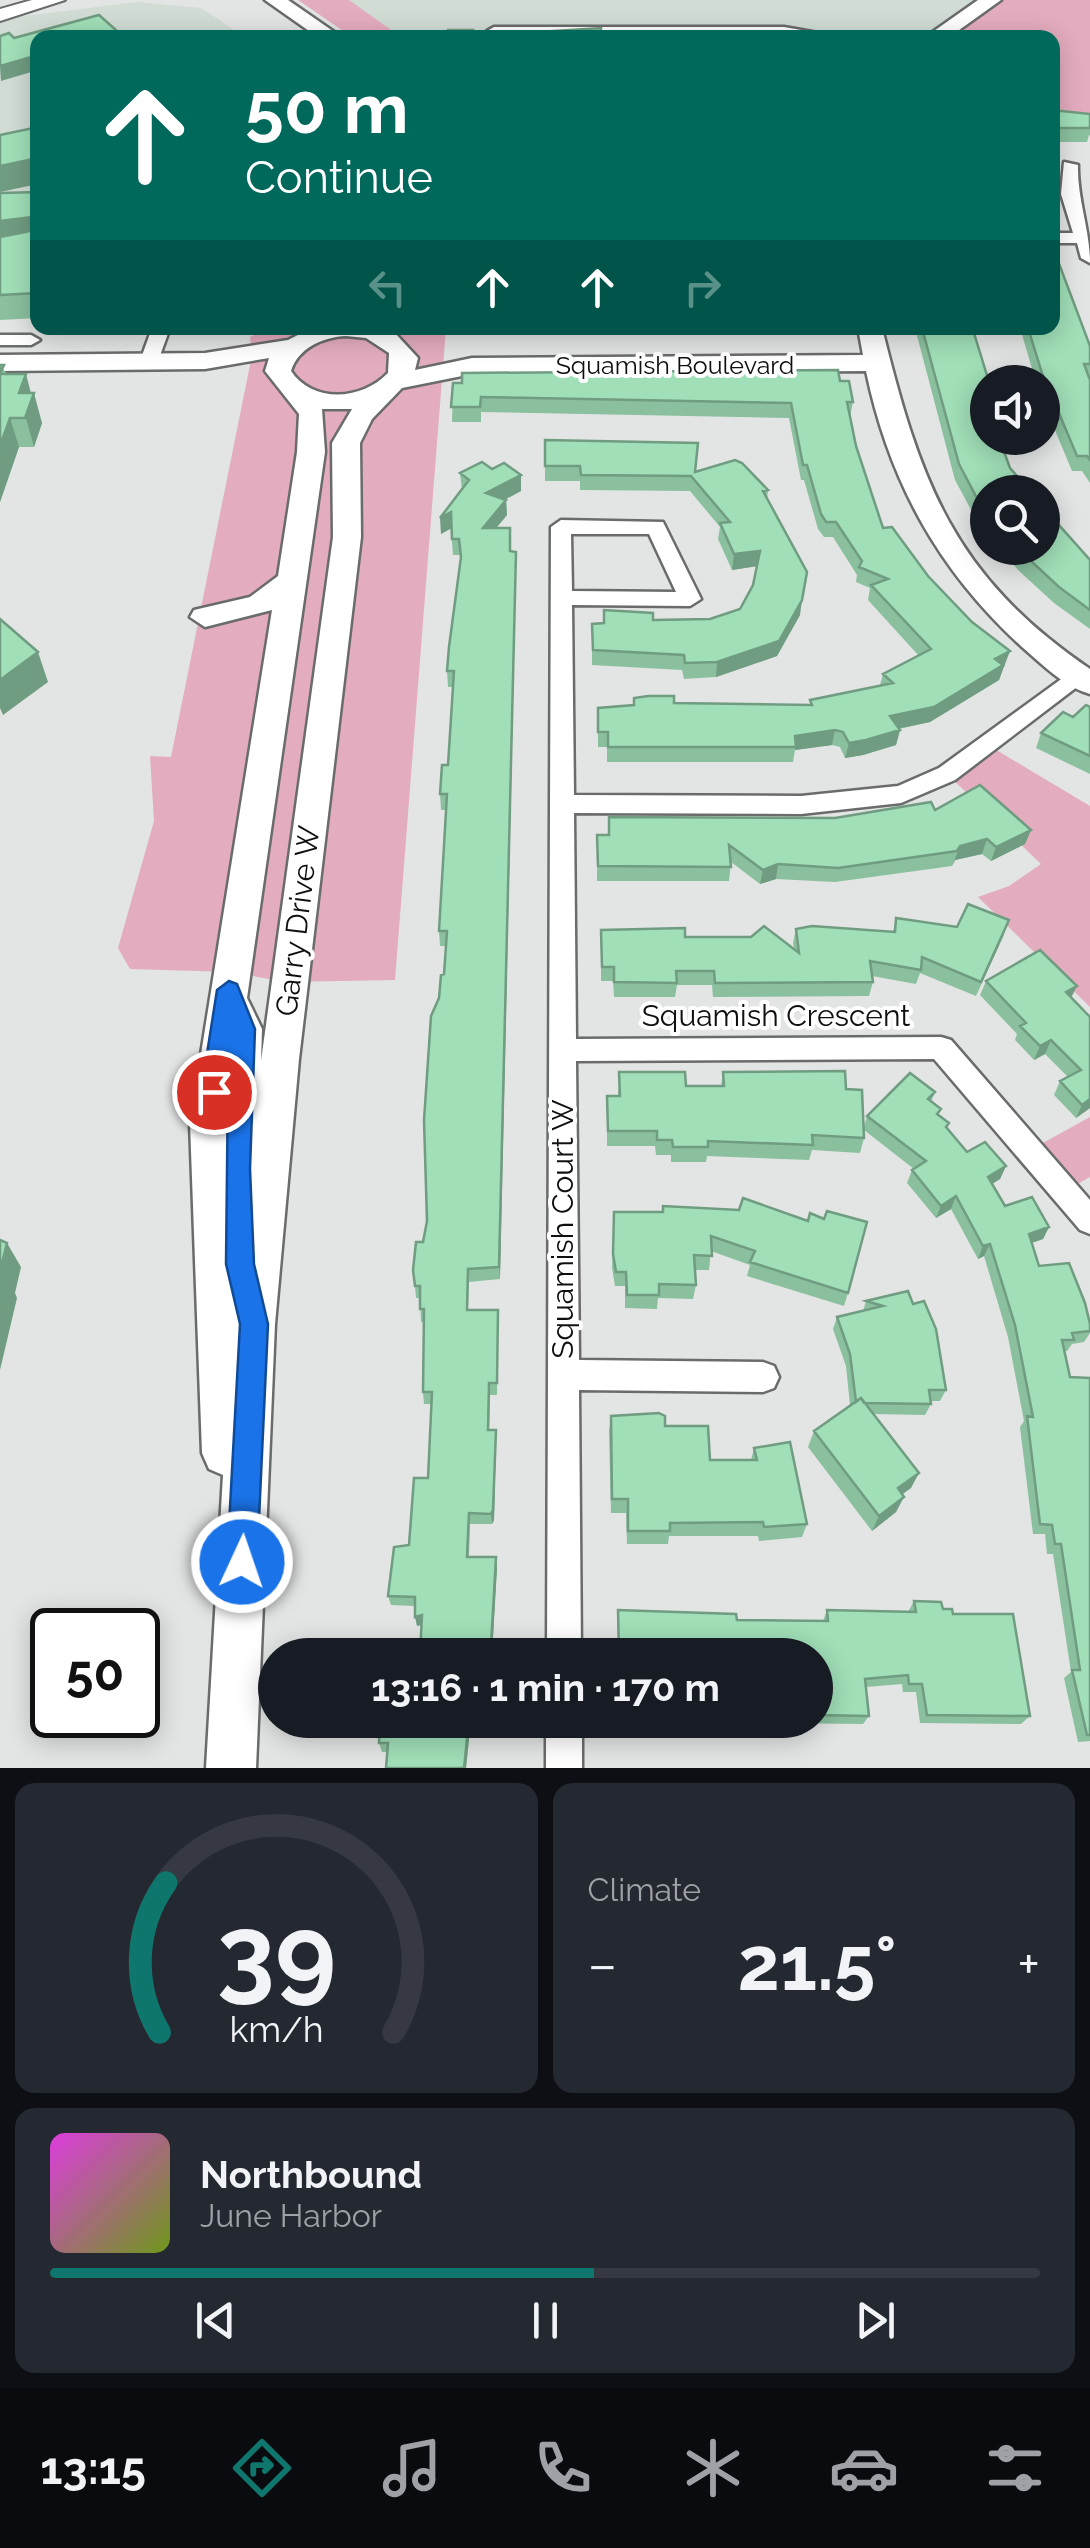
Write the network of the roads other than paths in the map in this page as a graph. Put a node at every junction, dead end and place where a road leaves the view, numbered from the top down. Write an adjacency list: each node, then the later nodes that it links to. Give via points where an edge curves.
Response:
1 (14, 0): 4 (main road)
2 (56, 0): 6 (main road)
3 (991, 0): 9 (main road)
4 (0, 4)
5 (266, 5): 7 (main road); 8 (main road)
6 (0, 15)
7 (289, 30)
8 (316, 30)
9 (946, 30)
10 (1070, 166): 12 (street, via 1069,194)
11 (1060, 238): 12 (street)
12 (1082, 238): 13 (street)
13 (1090, 258)
14 (155, 335): 21 (street)
15 (377, 335): 20 (main road)
16 (871, 335): 24 (main road)
17 (307, 337): 22 (main road); 25 (main road, via 279,363)
18 (0, 340): 19 (street)
19 (31, 340)
20 (393, 358): 24 (main road, Squamish Boulevard, via 472,366); 25 (main road, Squamish Boulevard, via 348,401 320,400); 34 (main road, Garry Drive W, via 346,443 347,537 280,1059)
21 (149, 361): 22 (main road); 23 (main road)
22 (205, 361): 25 (main road, Squamish Boulevard)
23 (0, 363)
24 (877, 363): 29 (main road, via 903,460 931,526 984,595)
25 (288, 386): 26 (main road, Garry Drive W, via 312,414 313,430)
26 (292, 580): 28 (main road, Garry Drive W); 28 (main road, via 259,606 205,617 256,627)
27 (562, 598): 27 (street, Squamish Court W, via 672,599 690,599 656,527 562,526); 30 (street, Squamish Court W)
28 (282, 648): 31 (main road, Garry Drive W)
29 (1084, 680): 30 (street, via 947,774 901,794 800,805)
30 (562, 804): 32 (street, Squamish Court W)
31 (229, 990): 34 (main road, via 242,1029 239,1245); 39 (main road, Garry Drive W, via 210,1123 225,1429)
32 (562, 1050): 33 (street, Squamish Crescent, via 941,1048); 35 (street, Squamish Court W)
33 (1090, 1221)
34 (254, 1324): 40 (main road, Garry Drive W)
35 (563, 1375): 36 (street); 37 (street, Squamish Court W)
36 (763, 1376)
37 (564, 1638)
38 (564, 1738): 41 (street)
39 (223, 1768)
40 (231, 1768)
41 (564, 1768)

